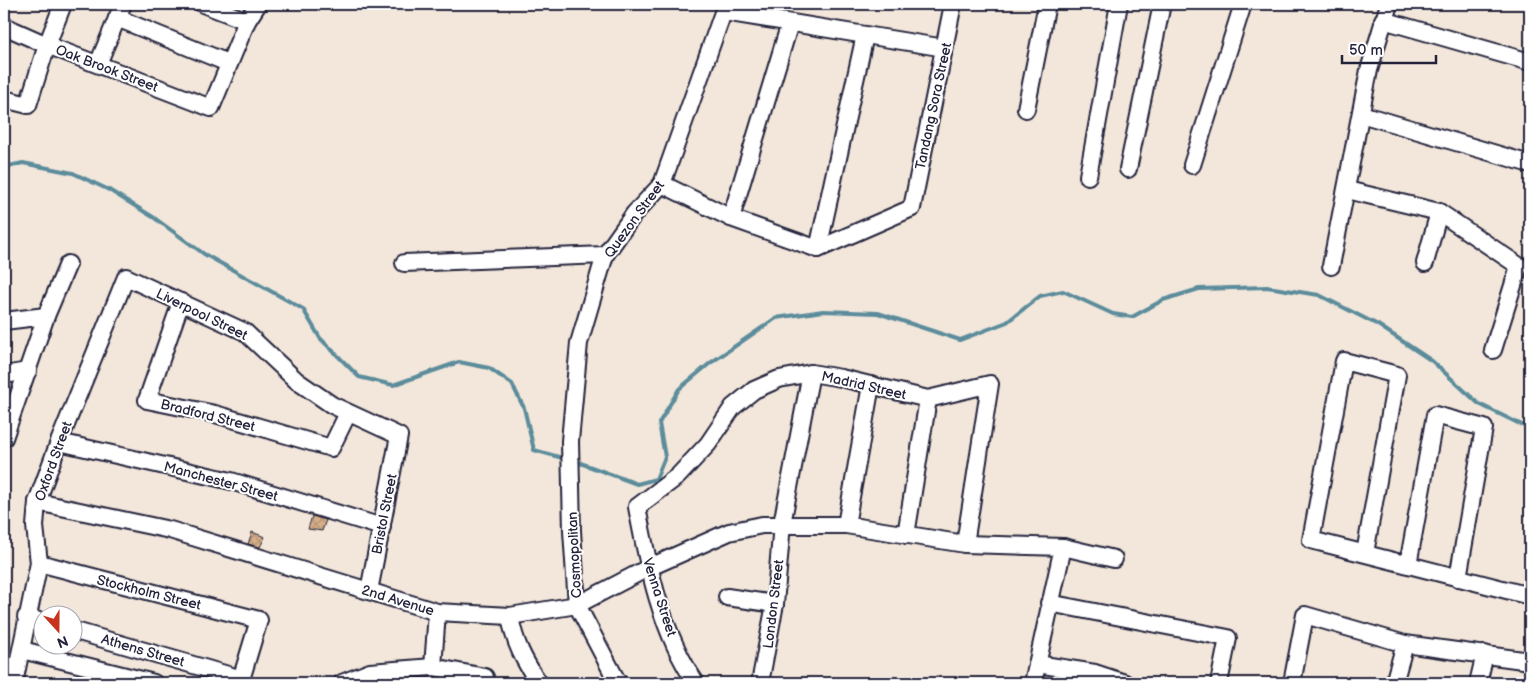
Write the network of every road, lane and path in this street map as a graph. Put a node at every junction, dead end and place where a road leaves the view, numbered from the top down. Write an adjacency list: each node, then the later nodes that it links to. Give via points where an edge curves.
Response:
1 (63, 4): 17 (street)
2 (203, 4): 13 (street)
3 (258, 4): 13 (street)
4 (953, 4): 18 (street, Tandang Sora Street)
5 (1047, 4): 23 (street)
6 (1119, 4): 28 (street)
7 (1162, 4): 27 (street)
8 (1243, 4): 26 (street)
9 (1388, 4): 12 (street)
10 (725, 8): 14 (street); 29 (street, Quezon Street)
11 (120, 11): 20 (street); 21 (street)
12 (1383, 20): 19 (street); 24 (street)
13 (247, 22): 20 (street)
14 (790, 23): 16 (street); 32 (street)
15 (4, 26): 17 (street, Oak Brook Street)
16 (864, 35): 18 (street); 33 (street)
17 (47, 45): 21 (street, Oak Brook Street); 22 (street, via 28,105)
18 (945, 48): 33 (street, Tandang Sora Street, via 912,208)
19 (1530, 62)
20 (228, 63): 21 (street, Oak Brook Street, via 211,108)
21 (98, 64)
22 (4, 99)
23 (1026, 109)
24 (1361, 114): 25 (street); 30 (street)
25 (1530, 164)
26 (1192, 165)
27 (1128, 169)
28 (1088, 176)
29 (662, 184): 32 (street); 34 (street, Quezon Street, via 634,214)
30 (1347, 190): 31 (street); 38 (street)
31 (1439, 212): 35 (street); 43 (street, via 1519,266)
32 (731, 218): 33 (street)
33 (818, 249)
34 (605, 255): 36 (street); 53 (street, Quezon Street, via 579,343 570,441)
35 (1425, 262)
36 (404, 263)
37 (68, 264): 41 (street)
38 (1331, 266)
39 (126, 277): 40 (street, Liverpool Street); 52 (street, Oxford Street)
40 (181, 302): 49 (street, Liverpool Street, via 245,332 298,381); 49 (street, Bradford Street, via 147,400 215,414 331,448)
41 (46, 316): 42 (street); 44 (street)
42 (4, 321)
43 (1493, 350)
44 (28, 371): 46 (street); 50 (street)
45 (811, 373): 47 (street, Madrid Street); 55 (street, Madrid Street, via 779,379 754,390 733,406 708,444 678,476); 56 (street, London Street)
46 (4, 375)
47 (871, 385): 48 (street, Madrid Street); 57 (street)
48 (928, 400): 59 (street); 60 (street, Madrid Street, via 990,384)
49 (348, 413): 51 (street, Liverpool Street)
50 (5, 433)
51 (400, 436): 58 (street, Bristol Street)
52 (59, 442): 54 (street, Oxford Street); 58 (street, Manchester Street, via 231,482)
53 (571, 476): 73 (street, Cosmopolitan)
54 (37, 502): 64 (street, Oxford Street); 68 (street, 2nd Avenue, via 170,530)
55 (637, 507): 66 (street, Venna Street)
56 (782, 524): 57 (street, 2nd Avenue); 66 (street, 2nd Avenue, via 729,532); 72 (street, London Street)
57 (846, 525): 59 (street, 2nd Avenue)
58 (382, 527): 68 (street, Bristol Street)
59 (906, 535): 60 (street, 2nd Avenue)
60 (965, 544): 61 (street, 2nd Avenue)
61 (1063, 547): 63 (street, 2nd Avenue); 71 (street)
62 (1365, 553): 62 (street, via 1311,540 1344,361 1397,375); 65 (street)
63 (1114, 559)
64 (38, 563): 76 (street, Oxford Street); 85 (street, Stockholm Street, via 259,620)
65 (1408, 565): 67 (street); 67 (street, via 1435,415 1484,428)
66 (648, 568): 73 (street, 2nd Avenue); 92 (street, Venna Street, via 675,644)
67 (1458, 578): 69 (street)
68 (369, 591): 74 (street, 2nd Avenue)
69 (1530, 596)
70 (727, 597): 72 (street)
71 (1049, 603): 83 (street); 96 (street, via 1228,638)
72 (775, 604): 93 (street, London Street)
73 (577, 605): 75 (street, 2nd Avenue); 91 (street, Cosmopolitan)
74 (437, 612): 75 (street, 2nd Avenue); 84 (street)
75 (510, 616): 90 (street, via 520,655)
76 (26, 617): 77 (street); 80 (street, Oxford Street)
77 (32, 619)
78 (82, 633): 85 (street, Athens Street)
79 (1405, 644): 81 (street); 97 (street, via 1305,615); 98 (street)
80 (22, 650): 86 (street, Oxford Street); 87 (street)
81 (1485, 654): 82 (street); 99 (street)
82 (1530, 661)
83 (1037, 664): 94 (street); 95 (street, via 1095,673)
84 (432, 668): 88 (street, via 370,672); 89 (street, via 485,677)
85 (241, 681)
86 (14, 683)
87 (154, 683)
88 (342, 683)
89 (484, 683)
90 (539, 683)
91 (618, 683)
92 (696, 683)
93 (760, 683)
94 (1033, 683)
95 (1125, 683)
96 (1219, 683)
97 (1292, 683)
98 (1394, 683)
99 (1478, 683)

